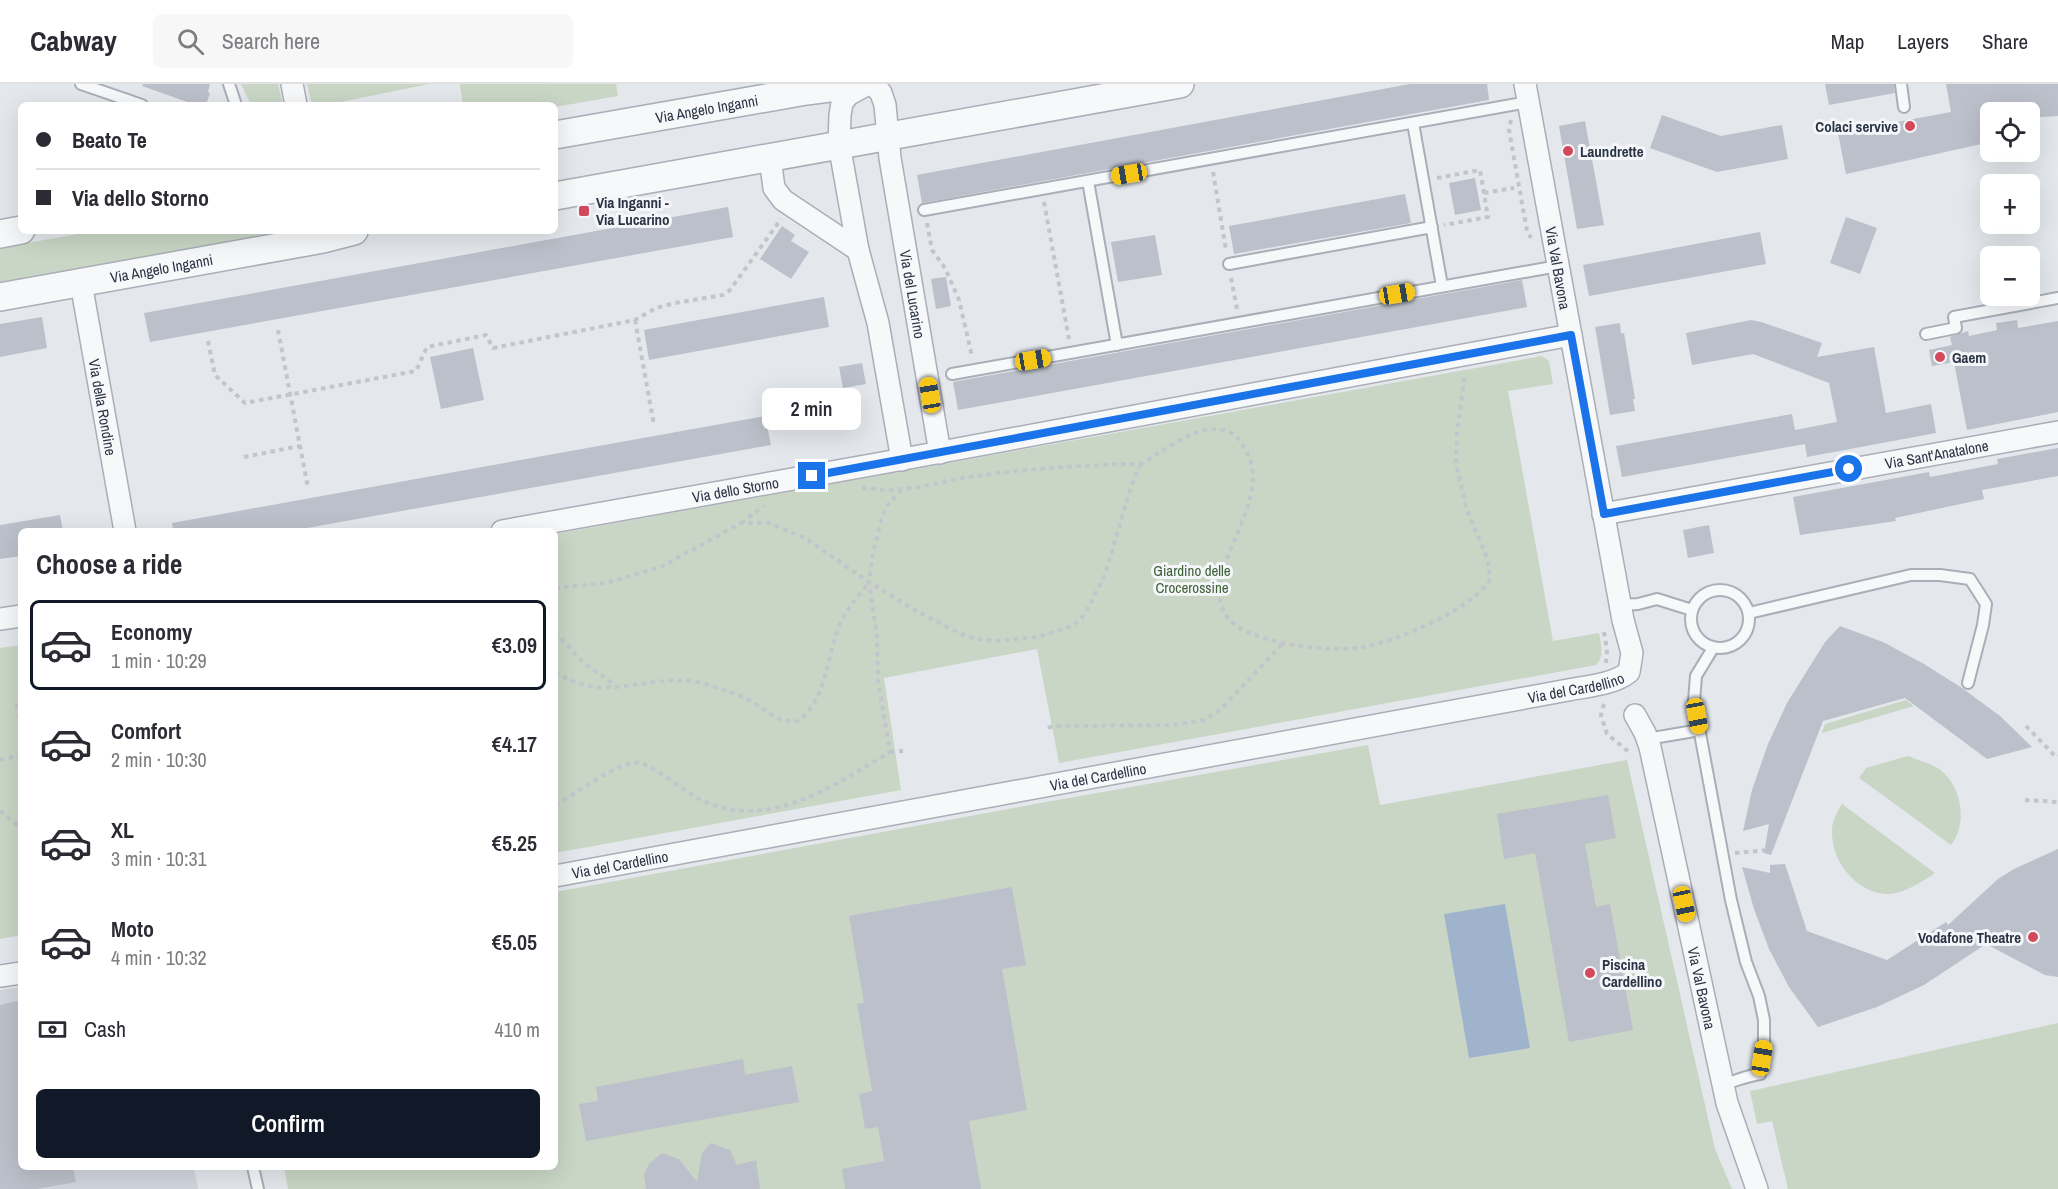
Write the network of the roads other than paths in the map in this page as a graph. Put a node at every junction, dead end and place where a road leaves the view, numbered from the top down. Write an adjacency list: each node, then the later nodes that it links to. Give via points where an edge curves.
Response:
1 (81, 84): 9 (lane)
2 (229, 84): 10 (lane)
3 (292, 84): 11 (street)
4 (860, 84): 14 (street, Via Angelo Inganni)
5 (871, 84): 15 (street, via 883,99); 16 (street, via 848,95 842,103)
6 (1180, 84): 15 (street)
7 (1901, 84): 12 (lane)
8 (1527, 93): 13 (lane, via 1507,106); 27 (street, Via Val Bavona)
9 (133, 102)
10 (235, 102)
11 (295, 102)
12 (1904, 107)
13 (1413, 123): 18 (lane); 21 (lane)
14 (558, 134)
15 (887, 136): 16 (street); 37 (street, Via del Lucarino)
16 (839, 144): 17 (street); 25 (street)
17 (770, 158): 19 (street); 25 (street, via 778,195)
18 (1088, 181): 20 (lane); 34 (lane)
19 (558, 195)
20 (924, 210)
21 (1432, 227): 26 (lane); 29 (lane)
22 (18, 231): 23 (street)
23 (0, 234)
24 (322, 235): 28 (street, Via Angelo Inganni)
25 (858, 250): 38 (street, via 878,323)
26 (1229, 264)
27 (1558, 266): 29 (lane); 33 (street, Via Val Bavona)
28 (81, 283): 30 (street, Via Angelo Inganni); 40 (street, Via della Rondine)
29 (1442, 286): 34 (lane)
30 (0, 297)
31 (2058, 298): 32 (lane, via 1953,317 1956,328)
32 (1926, 334)
33 (1571, 335): 37 (street, Via dello Storno); 39 (street, Via Val Bavona)
34 (1117, 345): 35 (lane)
35 (952, 374)
36 (2058, 432): 39 (street, Via Sant'Anatalone)
37 (940, 453): 38 (street, Via dello Storno)
38 (902, 459): 41 (street, Via dello Storno)
39 (1604, 514): 43 (street, Via Val Bavona)
40 (124, 528)
41 (519, 528)
42 (1692, 610): 43 (lane, via 1657,599); 44 (lane, via 1704,594 1722,590 1739,597); 47 (lane, via 1692,629 1704,644)
43 (1621, 612): 48 (street, Via Val Bavona)
44 (1749, 613): 47 (lane, via 1750,623 1741,640 1723,649); 49 (lane, via 1911,574 1970,579 1986,604)
45 (18, 616): 46 (street)
46 (0, 619)
47 (1713, 648): 51 (lane, via 1696,676)
48 (1632, 663): 53 (street, Via del Cardellino, via 1623,676 1568,690)
49 (1968, 683)
50 (1635, 715): 52 (street, Via Val Bavona)
51 (1700, 730): 52 (lane); 56 (lane, via 1722,855 1746,962 1764,1020 1760,1074)
52 (1647, 739): 56 (street, Via Val Bavona)
53 (558, 875)
54 (18, 973): 55 (street)
55 (0, 976)
56 (1723, 1084): 59 (street, Via Val Bavona)
57 (255, 1170): 58 (lane)
58 (258, 1189)
59 (1757, 1189)

